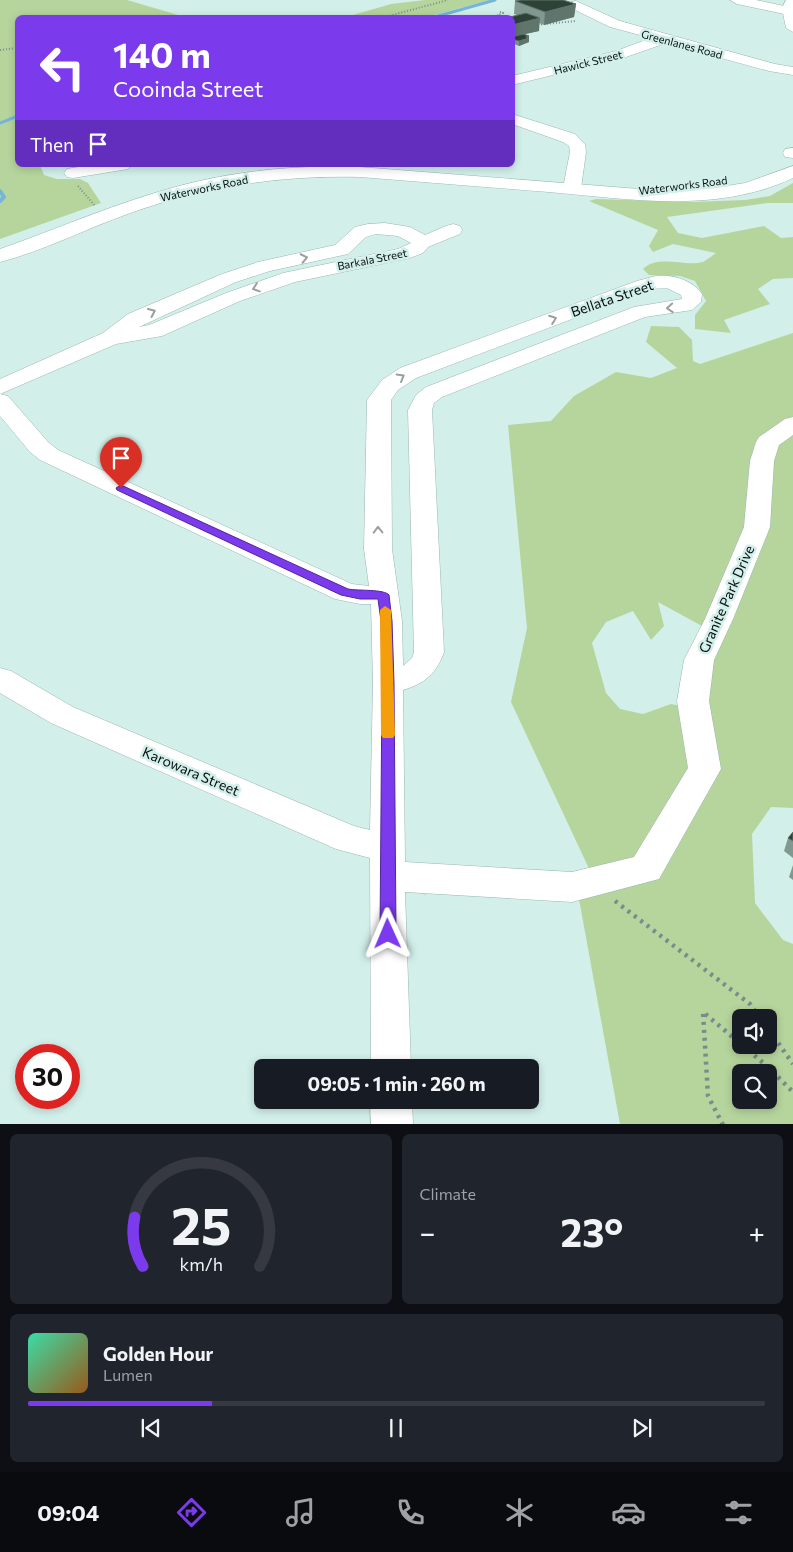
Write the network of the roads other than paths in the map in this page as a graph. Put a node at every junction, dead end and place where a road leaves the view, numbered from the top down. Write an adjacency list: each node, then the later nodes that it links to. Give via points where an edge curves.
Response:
1 (737, 0): 3 (street)
2 (576, 5): 5 (street, Greenlanes Road, via 615,24)
3 (791, 5): 4 (street)
4 (793, 28)
5 (663, 39): 6 (street, Greenlanes Road); 7 (street, Hawick Street, via 621,54)
6 (793, 71)
7 (515, 80)
8 (515, 121): 13 (street, via 569,138 577,144)
9 (792, 152): 14 (street, Waterworks Road, via 766,169 731,180)
10 (112, 167): 12 (street)
11 (793, 171): 14 (street, Waterworks Road, via 764,183 715,193 660,196)
12 (69, 176)
13 (572, 188): 14 (street, Waterworks Road); 17 (street, Waterworks Road, via 343,171 267,175 161,197)
14 (626, 192)
15 (453, 230): 16 (street)
16 (421, 243): 18 (street, Barkala Street, one-way to 18, via 404,254 290,277 154,330); 18 (street, Barkala Street, one-way to 16, via 136,319 223,280 265,266 338,251 348,246 355,229 390,229 414,237)
17 (0, 256)
18 (111, 338): 19 (street, Barkala Street)
19 (0, 387)
20 (0, 401): 22 (street, via 49,455 350,594)
21 (793, 424): 26 (street, Granite Park Drive, via 768,442 762,461 757,527 699,660 693,701 705,769 646,869 572,887)
22 (382, 587): 24 (street, Bellata Street); 24 (street, Bellata Street, one-way to 24, via 377,515 378,405 381,395 390,385 415,370 649,284 671,283 690,291 692,300 685,306 641,311 434,392 424,400 420,410 429,652 425,664 416,673 404,680)
23 (0, 679): 25 (street, Karowara Street, via 62,714 348,839 373,845)
24 (388, 683): 25 (street, Bellata Street)
25 (388, 842): 26 (street, Bellata Street)
26 (387, 876): 27 (street, Bellata Street)
27 (390, 1059)
28 (391, 1109): 29 (street)
29 (392, 1124)

